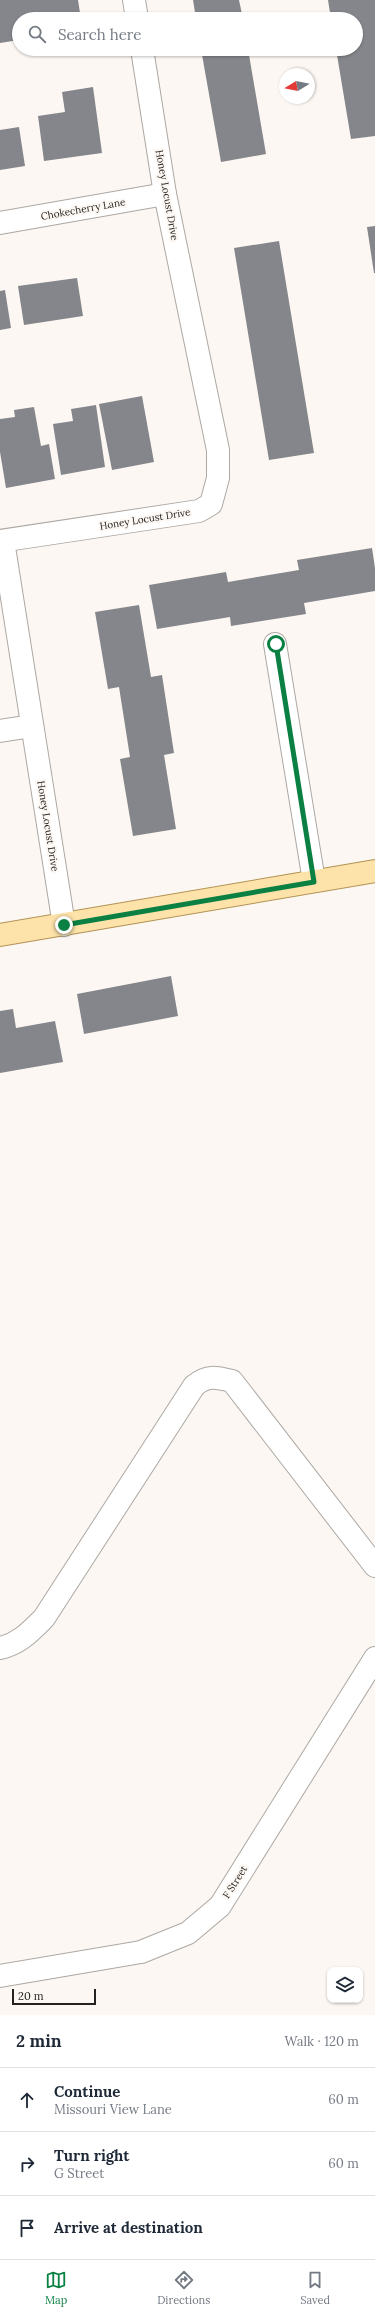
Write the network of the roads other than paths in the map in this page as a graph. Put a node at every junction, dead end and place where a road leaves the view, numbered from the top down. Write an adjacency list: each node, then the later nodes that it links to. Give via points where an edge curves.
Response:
1 (134, 0): 2 (street)
2 (136, 12)
3 (143, 56): 4 (street, Honey Locust Drive)
4 (166, 194): 5 (street, Chokecherry Lane); 6 (street, Honey Locust Drive, via 218,450 218,478 211,504 199,511)
5 (0, 223)
6 (2, 541): 8 (street, Honey Locust Drive)
7 (276, 644): 11 (street)
8 (32, 726): 9 (street); 12 (street, Honey Locust Drive)
9 (0, 731)
10 (375, 871): 11 (main road)
11 (314, 882): 12 (main road)
12 (64, 925): 13 (main road)
13 (0, 935)
14 (375, 1566): 15 (street, via 232,1381 212,1376 194,1386 44,1618 24,1637 10,1646)
15 (0, 1648)
16 (375, 1658): 17 (street, F Street, via 220,1906 188,1933 141,1952)
17 (0, 1976)

